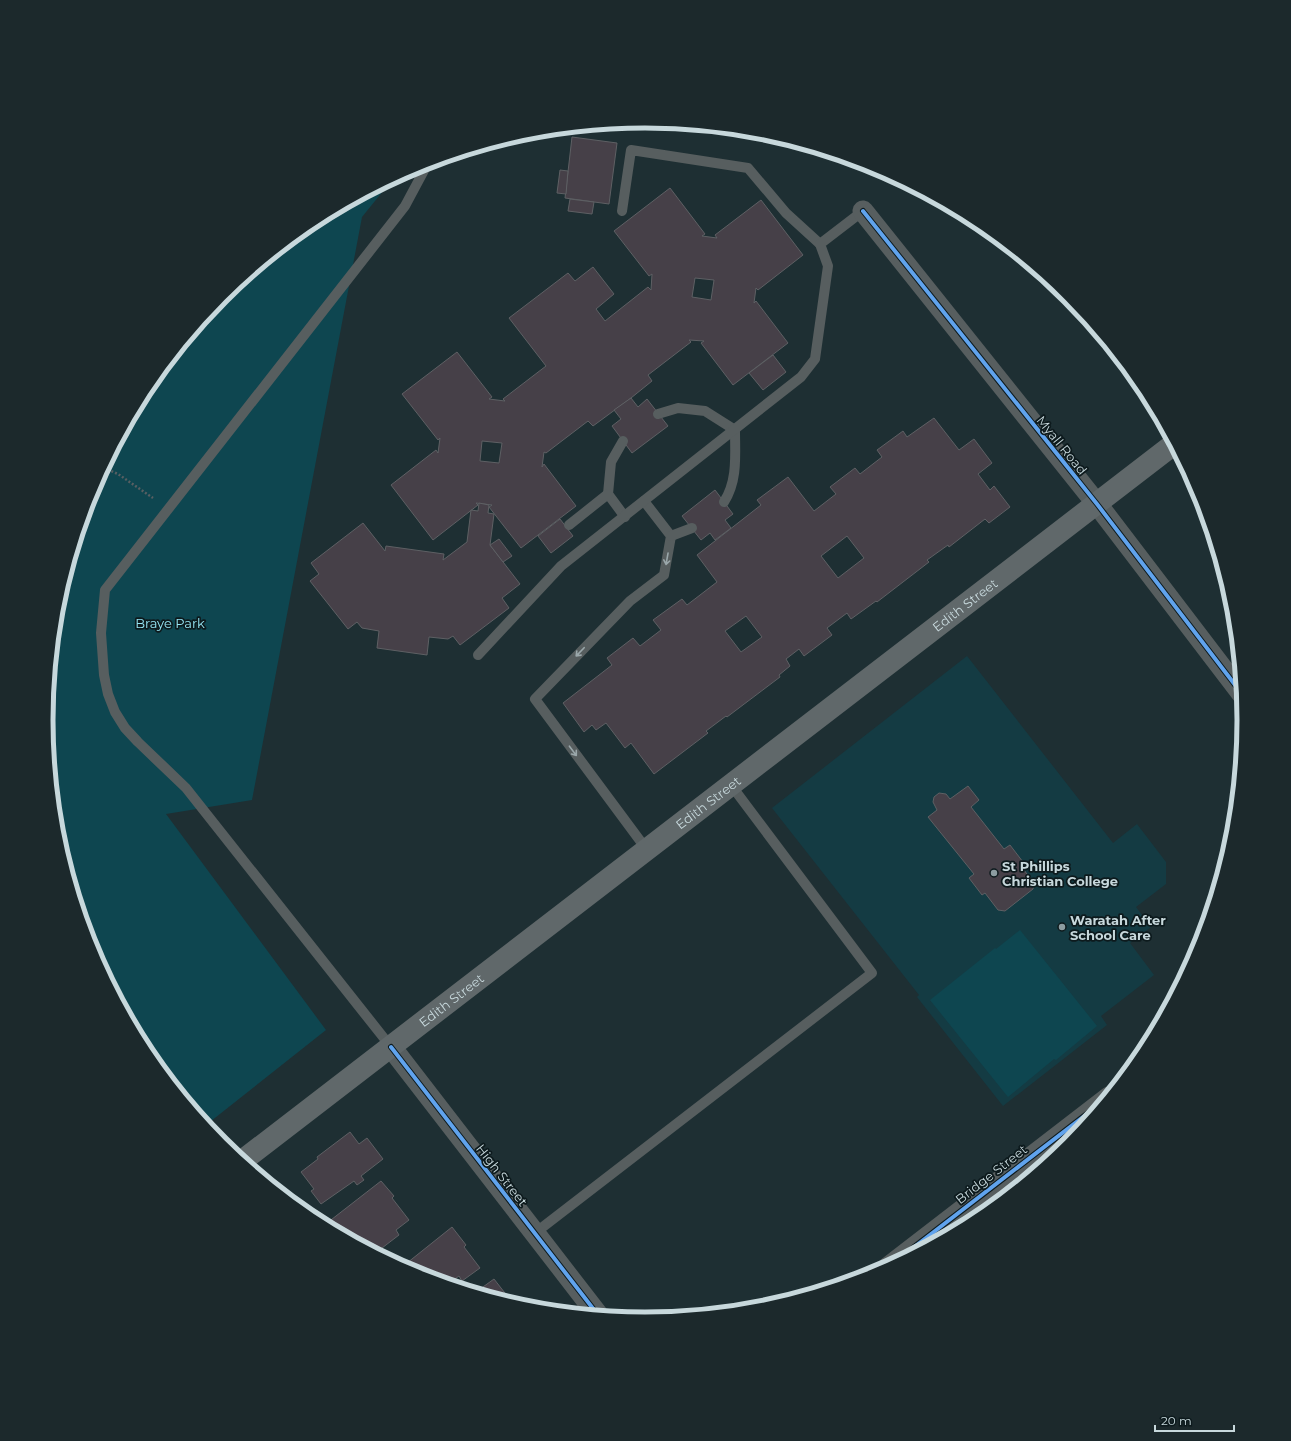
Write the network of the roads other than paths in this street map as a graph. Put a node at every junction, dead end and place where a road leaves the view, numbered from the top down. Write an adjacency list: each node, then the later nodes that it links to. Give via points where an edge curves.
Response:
1 (424, 171): 21 (lane, via 405,206 105,590 101,633 104,675 110,700 125,728 186,788)
2 (622, 211): 4 (lane, via 630,150 748,168 786,213)
3 (863, 211): 4 (lane); 12 (street, Myall Road)
4 (820, 244): 6 (lane, via 828,266 814,358 802,377)
5 (658, 414): 6 (lane, via 678,408 706,411)
6 (735, 430): 10 (lane); 11 (lane, via 735,471 729,494)
7 (623, 440): 9 (lane, via 611,462)
8 (1171, 446): 12 (main road, Edith Street)
9 (608, 494): 13 (lane); 14 (lane)
10 (644, 501): 13 (lane); 16 (lane)
11 (724, 502)
12 (1097, 504): 18 (street, Myall Road); 19 (main road, Edith Street)
13 (625, 517): 17 (lane, via 562,566)
14 (569, 525)
15 (692, 528): 16 (lane)
16 (671, 536): 20 (lane, one-way to 20, via 664,574 630,601 535,699)
17 (478, 655)
18 (1237, 688)
19 (731, 785): 20 (main road, Edith Street); 24 (lane, via 872,973)
20 (647, 850): 21 (main road, Edith Street)
21 (391, 1046): 23 (main road, Edith Street); 24 (street, High Street)
22 (1093, 1108): 25 (street, Bridge Street)
23 (246, 1158)
24 (535, 1233): 26 (street, High Street)
25 (907, 1252)
26 (595, 1311)

